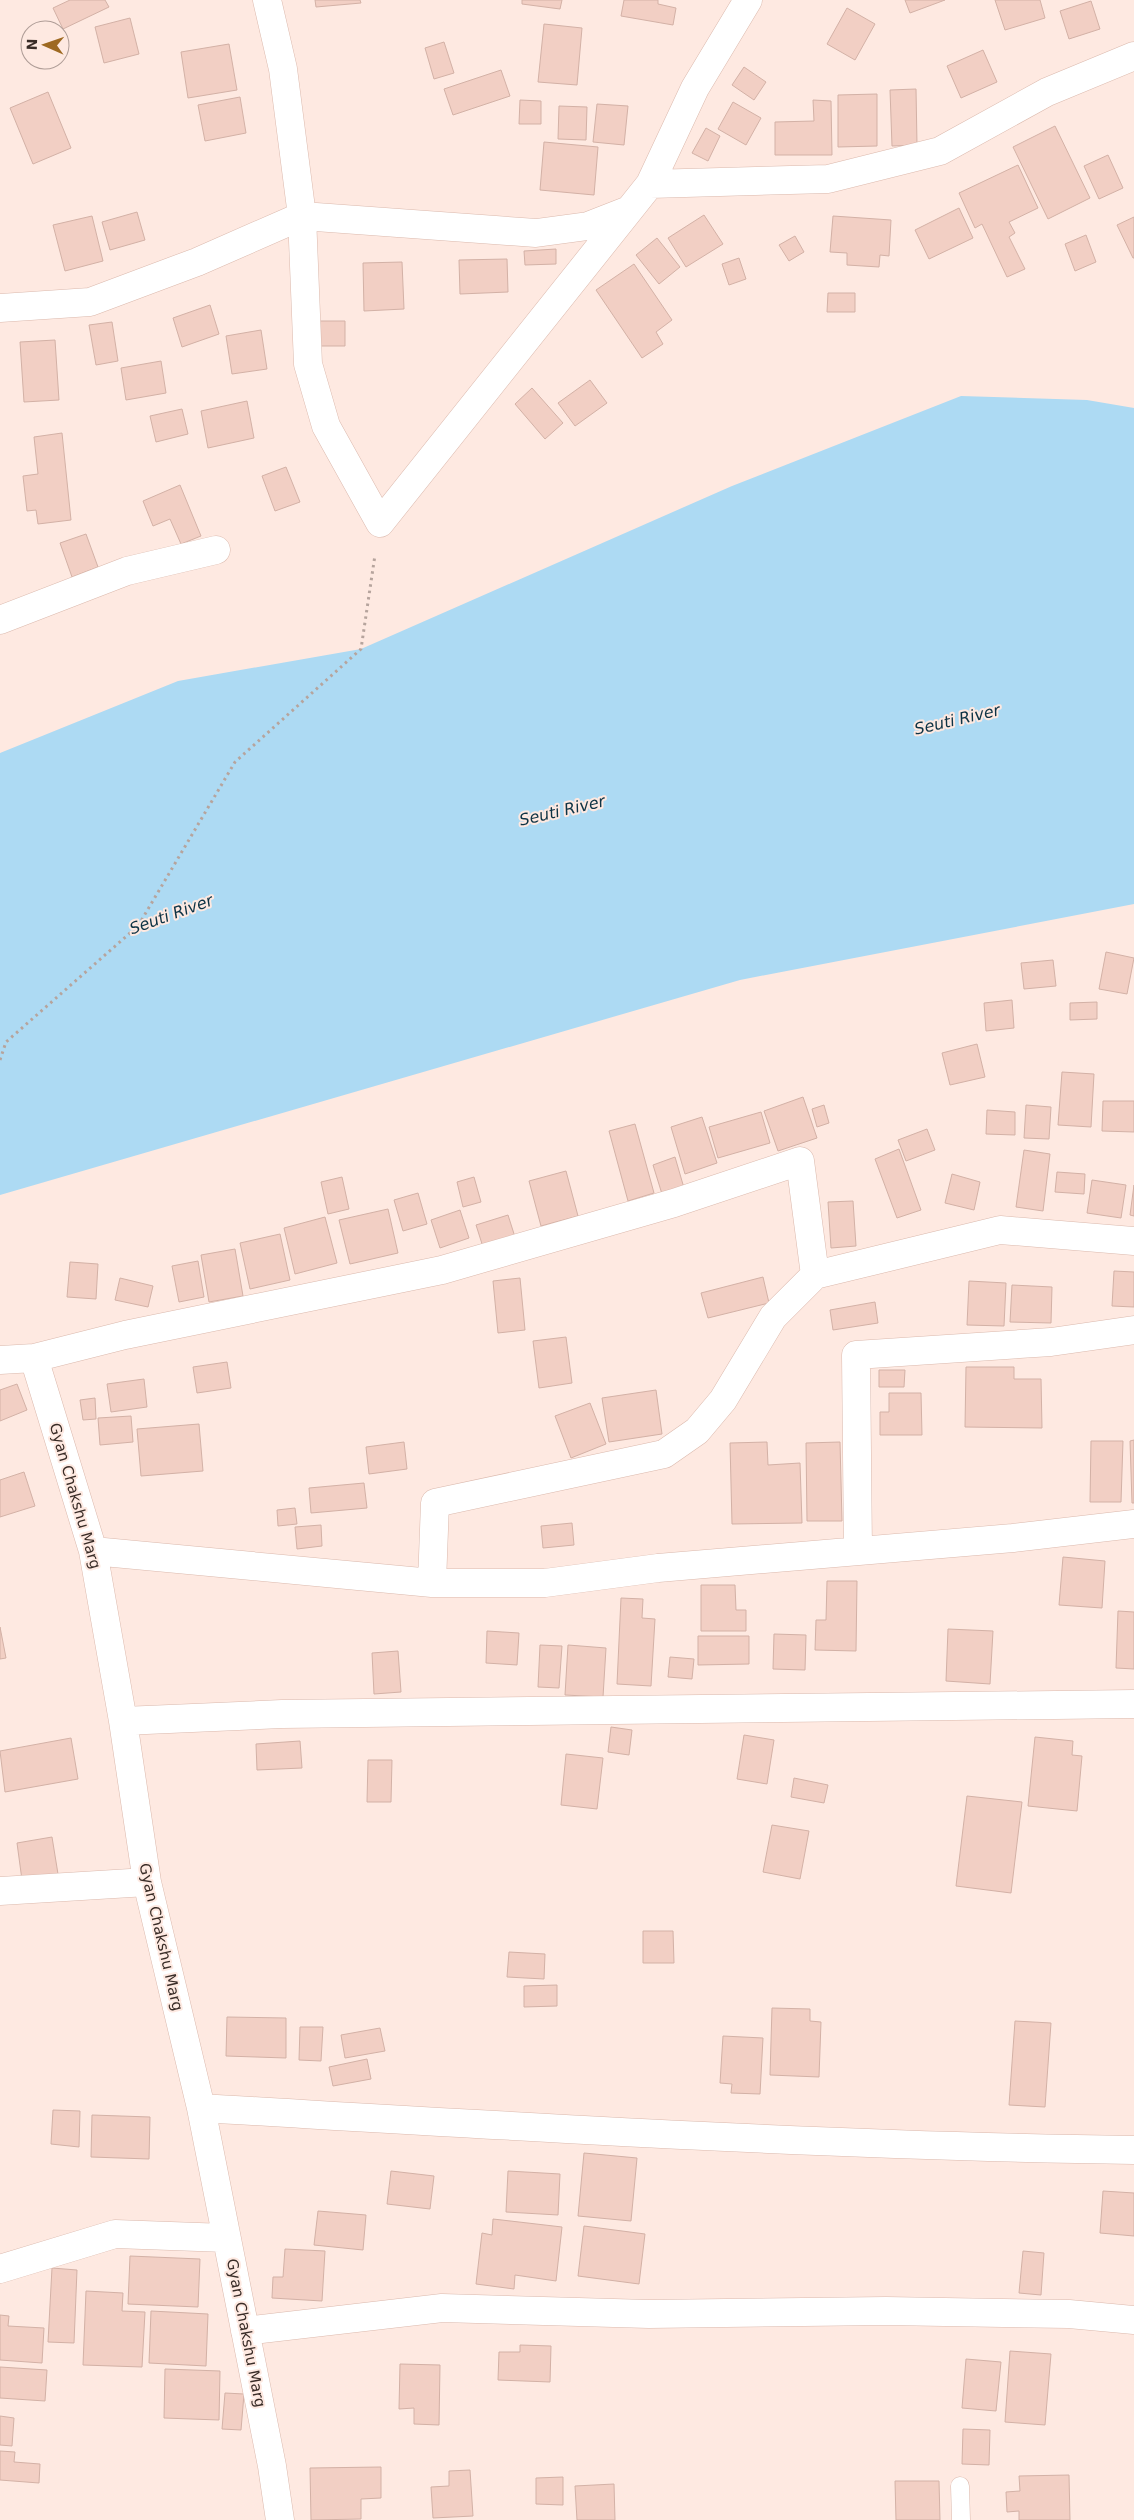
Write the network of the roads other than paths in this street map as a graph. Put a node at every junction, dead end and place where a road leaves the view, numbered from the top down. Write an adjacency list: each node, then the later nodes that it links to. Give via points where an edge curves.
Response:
1 (268, 0): 6 (street, via 283,69)
2 (748, 0): 4 (street, via 695,88)
3 (1134, 56): 4 (street, via 1047,92 940,151 828,180)
4 (650, 184): 5 (street)
5 (630, 209): 6 (street, via 588,226 536,232); 6 (street, via 380,523 326,426 308,364)
6 (302, 216): 7 (street, via 197,262 90,302)
7 (0, 308)
8 (216, 550): 9 (street, via 127,571)
9 (0, 620)
10 (1134, 1241): 11 (street, via 1000,1230)
11 (815, 1275): 13 (street, via 800,1161 674,1203 442,1270 125,1335); 18 (street, via 774,1317 723,1400 697,1431 664,1454 435,1503)
12 (1134, 1330): 17 (street, via 1052,1342 856,1355)
13 (34, 1358): 14 (street); 16 (street, Gyan Chakshu Marg)
14 (0, 1360)
15 (1134, 1524): 17 (street)
16 (93, 1551): 18 (street); 20 (street, Gyan Chakshu Marg)
17 (858, 1551): 18 (street, via 658,1568 544,1583)
18 (432, 1583)
19 (1134, 1704): 20 (street, via 282,1714)
20 (123, 1721): 21 (street, Gyan Chakshu Marg)
21 (147, 1882): 22 (street); 23 (street, Gyan Chakshu Marg)
22 (0, 1891)
23 (201, 2108): 24 (street, via 824,2142); 25 (street, Gyan Chakshu Marg)
24 (1134, 2150)
25 (226, 2238): 26 (street, via 115,2234); 28 (street, Gyan Chakshu Marg)
26 (0, 2269)
27 (1134, 2320): 28 (street, via 1069,2314 982,2312 649,2314 442,2308)
28 (245, 2331): 30 (street, Gyan Chakshu Marg)
29 (960, 2486): 31 (lane)
30 (280, 2520)
31 (961, 2520)

